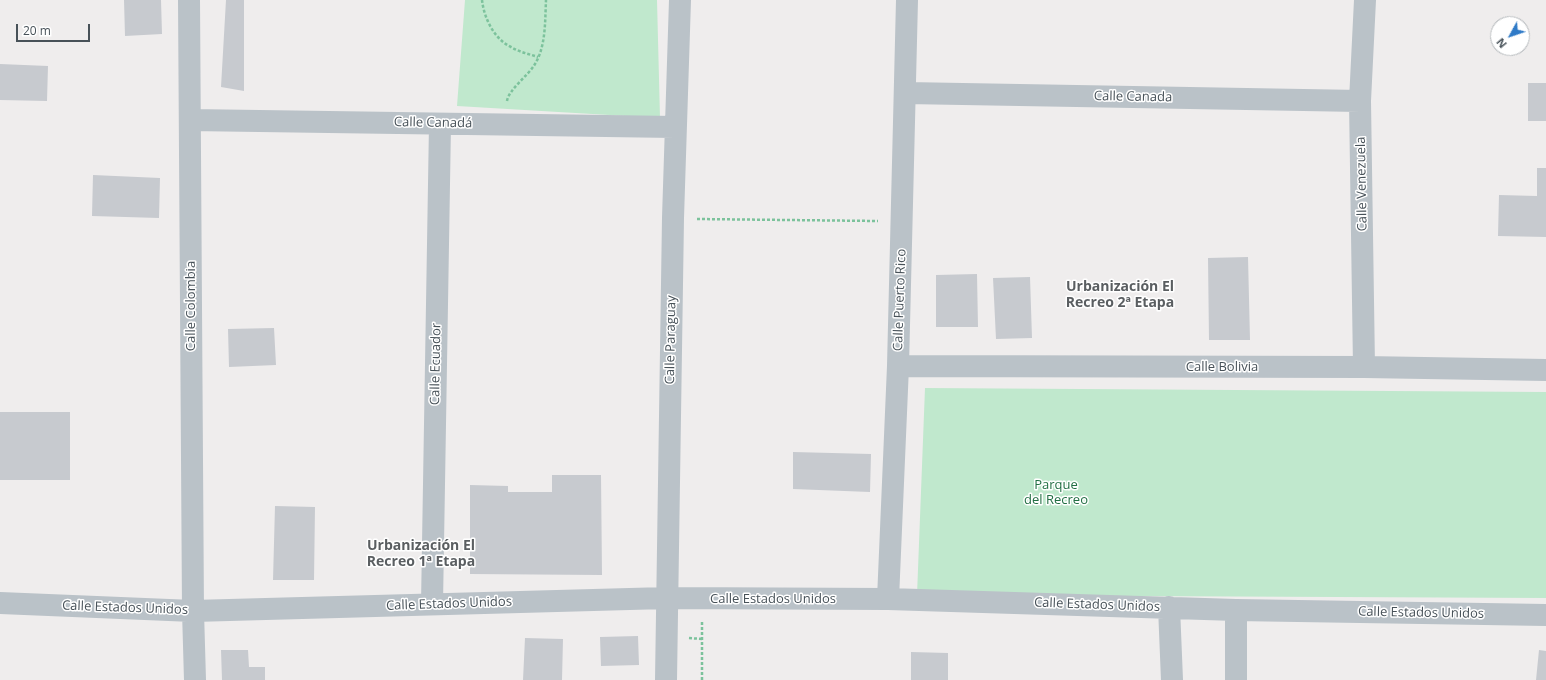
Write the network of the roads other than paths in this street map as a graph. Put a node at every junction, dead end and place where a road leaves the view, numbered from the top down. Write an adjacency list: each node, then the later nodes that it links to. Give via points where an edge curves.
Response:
1 (189, 0): 7 (street, Calle Colombia)
2 (680, 0): 9 (street, Calle Paraguay)
3 (907, 0): 5 (street, Calle Puerto Rico)
4 (1365, 0): 6 (street, Calle Venezuela)
5 (906, 93): 6 (street, Calle Canada); 10 (street, Calle Puerto Rico)
6 (1360, 101): 11 (street, Calle Venezuela)
7 (190, 120): 8 (street, Calle Canadá); 19 (street, Calle Colombia)
8 (440, 124): 9 (street, Calle Canadá); 16 (street, Calle Ecuador)
9 (675, 127): 13 (street, Calle Paraguay)
10 (898, 366): 11 (street, Calle Bolivia); 14 (street, Calle Puerto Rico)
11 (1364, 367): 12 (street, Calle Bolivia)
12 (1546, 370)
13 (666, 598): 14 (street, Calle Estados Unidos); 16 (street, Calle Estados Unidos); 22 (street, Calle Paraguay)
14 (888, 599): 17 (street, Calle Estados Unidos)
15 (0, 604): 19 (street, Calle Estados Unidos)
16 (432, 604): 19 (street, Calle Estados Unidos)
17 (1169, 608): 18 (street, Calle Estados Unidos); 23 (street)
18 (1236, 610): 20 (street, Calle Estados Unidos); 24 (street)
19 (193, 611): 21 (street, Calle Colombia)
20 (1546, 615)
21 (196, 680)
22 (666, 680)
23 (1172, 680)
24 (1236, 680)

